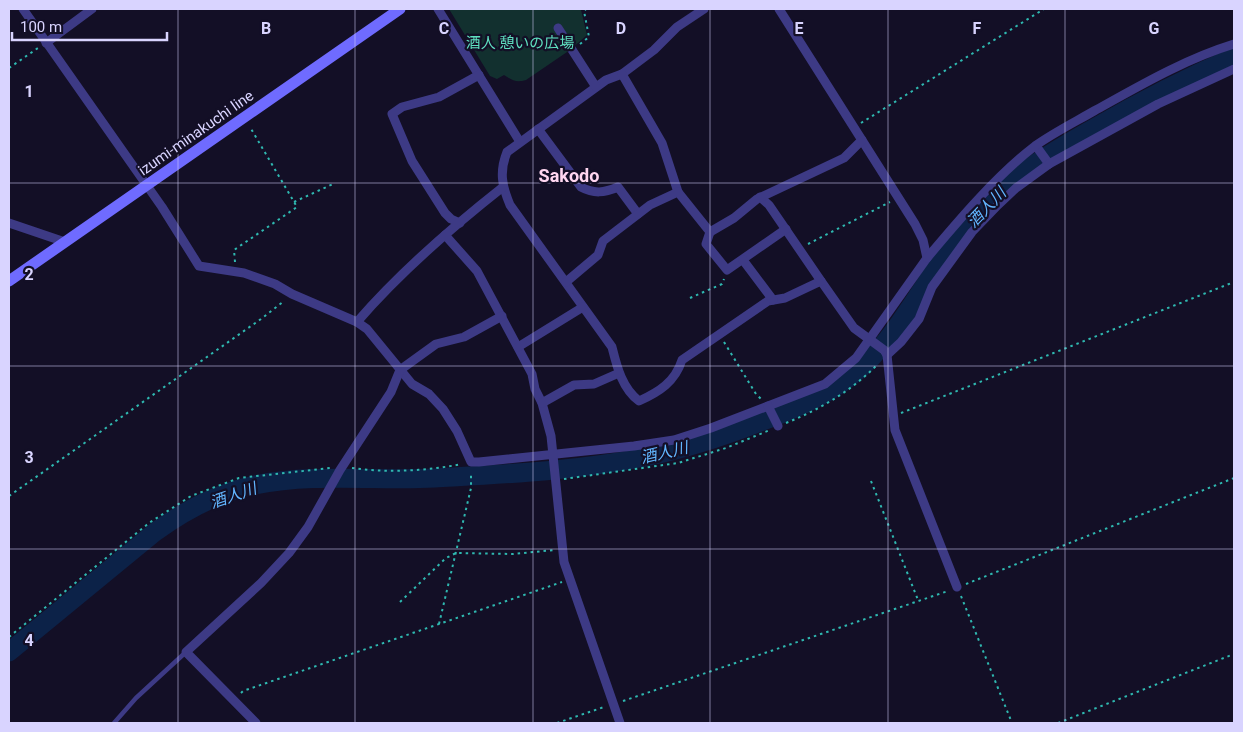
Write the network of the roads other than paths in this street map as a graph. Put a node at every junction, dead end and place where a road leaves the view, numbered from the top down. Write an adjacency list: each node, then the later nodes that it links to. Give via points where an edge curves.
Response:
1 (23, 9): 8 (street)
2 (92, 9): 8 (street)
3 (400, 9): 19 (main road, izumi-minakuchi line)
4 (438, 9): 12 (street)
5 (704, 9): 11 (street, via 677,27 654,50)
6 (779, 9): 15 (street)
7 (558, 28): 13 (street)
8 (46, 43): 19 (street)
9 (1234, 44): 17 (street, via 1212,50 1120,96)
10 (1234, 69): 18 (street, via 1158,104)
11 (622, 74): 13 (street); 21 (street, via 662,143)
12 (479, 75): 16 (street); 25 (street, via 440,97 402,107 392,114 412,161 445,213)
13 (596, 87): 14 (street)
14 (538, 129): 16 (street); 23 (street, via 581,187 592,192 618,188)
15 (862, 140): 22 (street, via 844,158); 30 (street, via 923,240)
16 (520, 142): 20 (street, via 507,152 502,164)
17 (1036, 146): 18 (street); 30 (street, via 992,185)
18 (1049, 164): 41 (street, via 998,204 972,232 932,287 919,319)
19 (146, 186): 29 (main road, izumi-minakuchi line); 38 (street, via 199,266 235,272 274,284)
20 (503, 187): 25 (street); 34 (street, via 510,205)
21 (678, 192): 23 (street); 27 (street)
22 (760, 197): 26 (street); 27 (street)
23 (638, 214): 34 (street, via 603,242 598,255)
24 (9, 223): 29 (street)
25 (460, 223): 28 (street)
26 (786, 229): 31 (street); 33 (street)
27 (710, 232): 31 (street, via 706,244 727,270)
28 (445, 235): 37 (street, via 477,271); 38 (street, via 386,288)
29 (66, 242): 32 (main road, izumi-minakuchi line)
30 (927, 258): 39 (street)
31 (743, 260): 35 (street)
32 (9, 281)
33 (821, 281): 35 (street, via 785,298); 39 (street, via 854,328)
34 (566, 282): 36 (street)
35 (773, 300): 43 (street, via 682,360 671,381 656,393 639,401 632,396)
36 (583, 308): 40 (street); 43 (street, via 612,347)
37 (502, 316): 40 (street); 42 (street, via 464,337 436,344)
38 (357, 322): 42 (street, via 367,329)
39 (868, 338): 41 (street); 45 (street, via 856,358 825,384)
40 (518, 347): 44 (street)
41 (887, 356): 48 (street, via 894,430)
42 (400, 370): 47 (street, via 443,409 471,462); 49 (street, via 390,392 290,553)
43 (619, 373): 44 (street, via 594,384 574,385)
44 (542, 403): 47 (street)
45 (768, 406): 46 (street); 47 (street, via 674,440)
46 (778, 426)
47 (554, 454): 52 (street, via 561,549)
48 (957, 587)
49 (186, 652): 50 (lane); 51 (street)
50 (114, 723)
51 (256, 723)
52 (620, 723)

